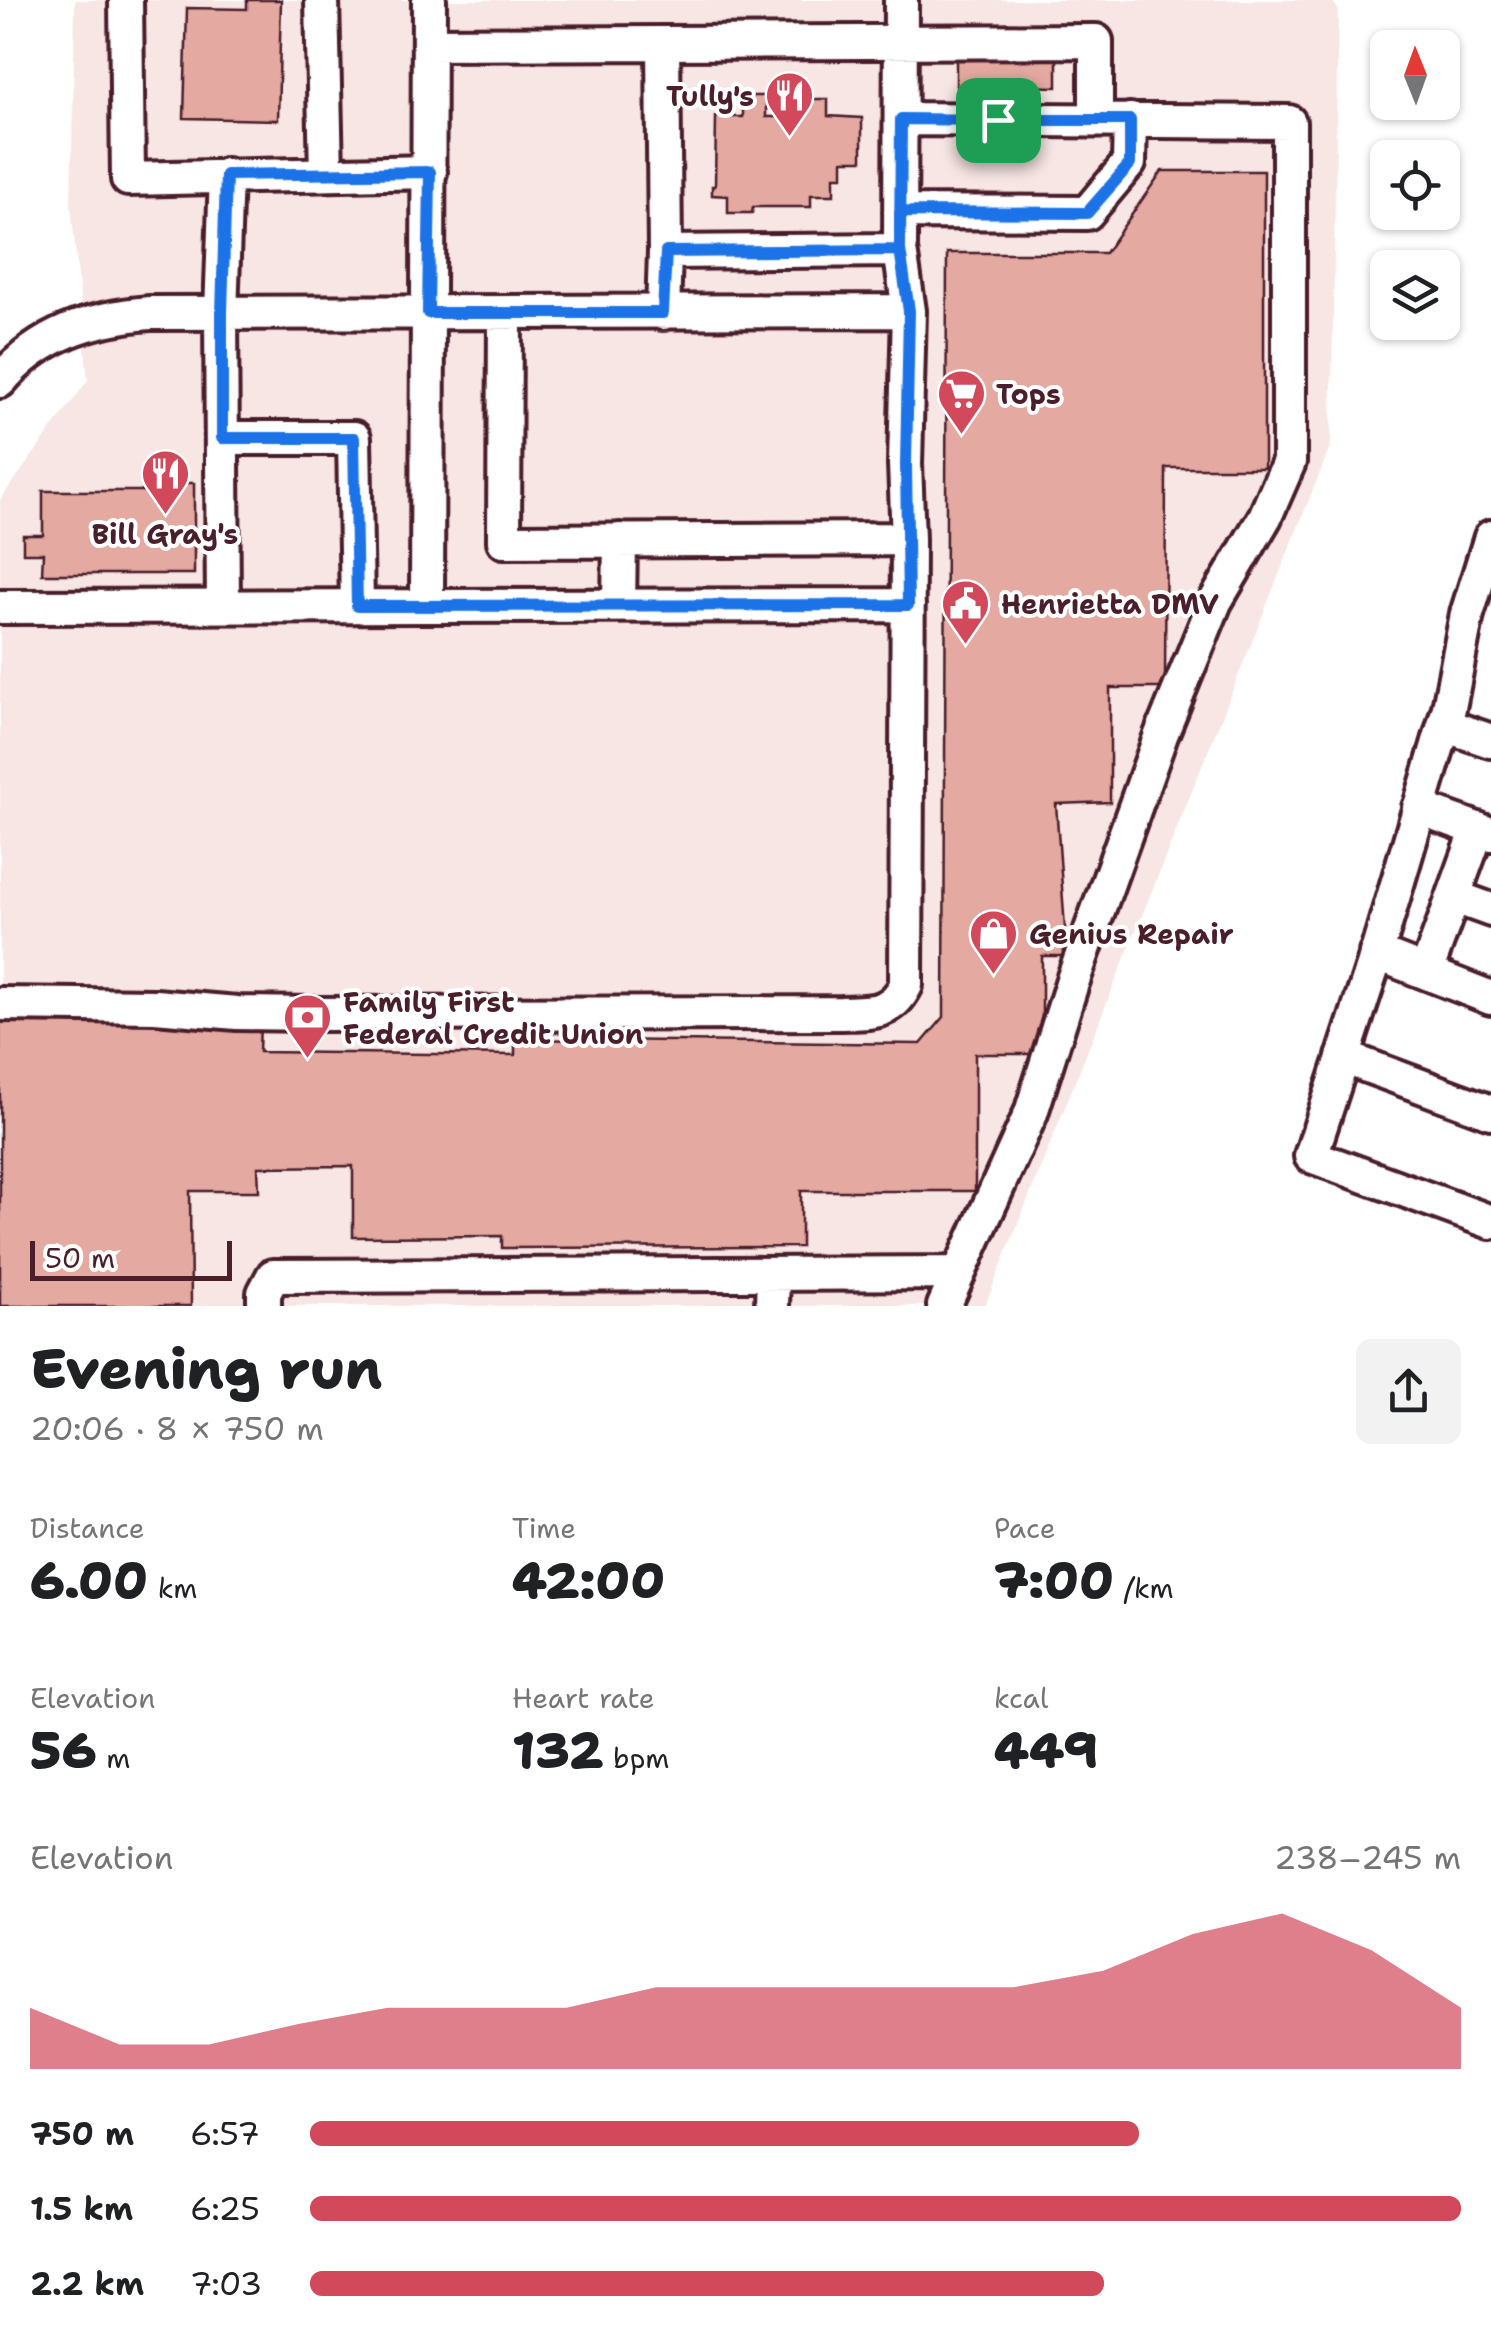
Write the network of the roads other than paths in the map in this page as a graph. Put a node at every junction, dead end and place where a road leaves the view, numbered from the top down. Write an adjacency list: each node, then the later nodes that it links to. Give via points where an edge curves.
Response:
1 (126, 0): 13 (street, via 128,179)
2 (322, 0): 12 (street)
3 (430, 0): 7 (street)
4 (901, 0): 5 (street)
5 (901, 42): 6 (street); 8 (street); 9 (street, via 1096,41)
6 (662, 43): 7 (street); 16 (street)
7 (429, 44): 11 (street)
8 (901, 119): 9 (street); 14 (street)
9 (1096, 120): 10 (street)
10 (1130, 120): 14 (street, via 1130,164 1087,213); 46 (street, via 1289,122 1290,462 1188,668 1031,1113)
11 (430, 172): 12 (street); 19 (street)
12 (326, 174): 13 (street)
13 (226, 175): 18 (street)
14 (900, 212): 15 (street)
15 (900, 250): 16 (street); 17 (street)
16 (666, 252): 21 (street)
17 (909, 311): 21 (street); 24 (street)
18 (222, 313): 19 (street); 22 (street, via 108,316 78,325 48,339); 23 (street)
19 (428, 313): 20 (street); 32 (street)
20 (506, 313): 21 (street); 25 (street, via 504,541)
21 (663, 313)
22 (0, 381)
23 (222, 438): 30 (street); 31 (street, via 354,438)
24 (908, 539): 25 (street); 28 (street)
25 (620, 540): 27 (street)
26 (1489, 553): 33 (street)
27 (619, 605): 28 (street); 32 (street)
28 (908, 605): 42 (street, via 906,985 898,1000 878,1012 312,1014)
29 (0, 606): 30 (street)
30 (223, 606): 31 (street)
31 (357, 606): 32 (street)
32 (426, 606)
33 (1444, 725): 34 (street); 35 (street)
34 (1491, 741)
35 (1420, 808): 36 (street); 39 (street)
36 (1484, 832): 37 (street)
37 (1455, 897): 38 (street); 40 (street)
38 (1491, 910)
39 (1376, 953): 40 (street); 43 (street)
40 (1426, 972): 41 (street)
41 (1491, 998)
42 (0, 1004)
43 (1343, 1057): 44 (street); 45 (street, via 1311,1156)
44 (1491, 1112)
45 (1491, 1222)
46 (959, 1273): 47 (street); 49 (street)
47 (773, 1291): 48 (street, via 273,1276)
48 (264, 1306)
49 (944, 1306)

